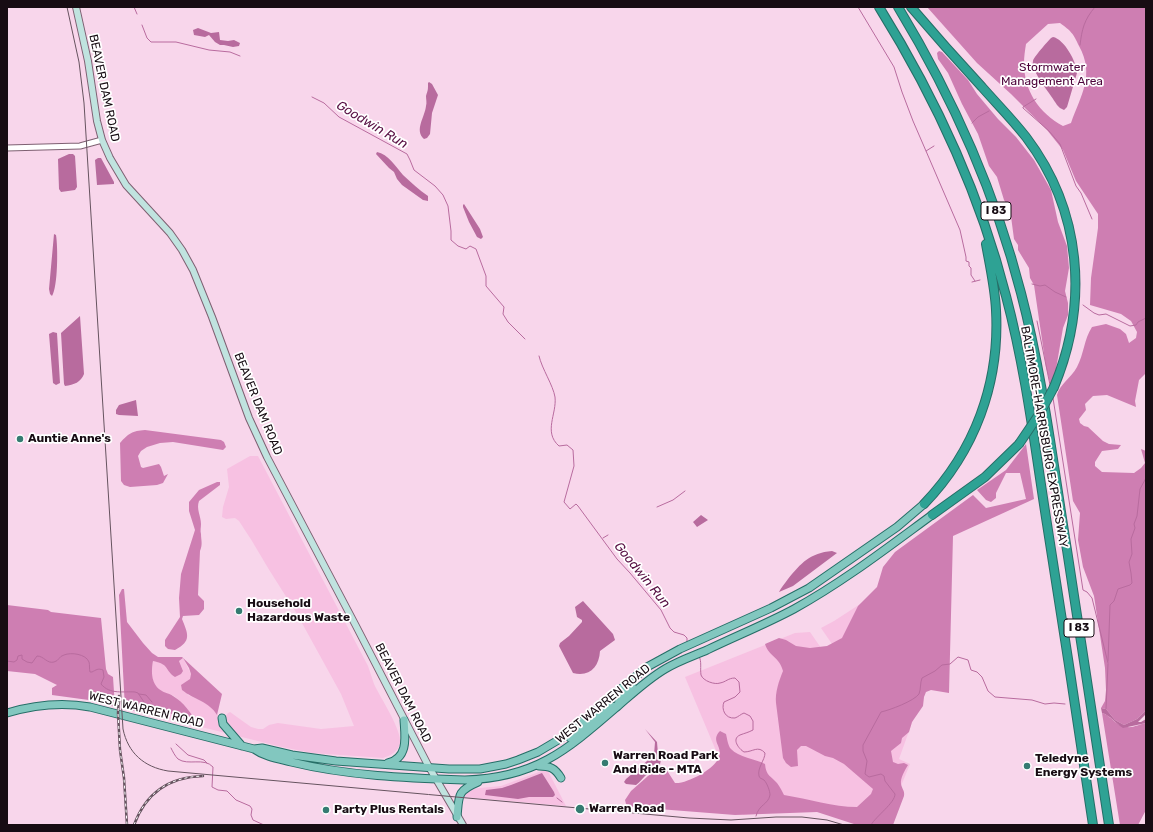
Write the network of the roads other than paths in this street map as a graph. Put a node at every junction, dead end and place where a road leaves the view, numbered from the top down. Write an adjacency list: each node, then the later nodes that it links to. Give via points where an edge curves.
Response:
1 (76, 7): 5 (main road, BEAVER DAM ROAD)
2 (880, 7): 7 (highway, BALTIMORE-HARRISBURG EXPRESSWAY / I 83, via 911,61 956,150)
3 (898, 7): 27 (highway, BALTIMORE-HARRISBURG EXPRESSWAY / I 83, via 963,128 994,206 1021,292 1041,381)
4 (911, 7): 9 (highway, bridge, via 1026,137 1045,167 1062,204 1070,230 1076,274 1076,297 1070,342 1054,387 1037,419 1019,444 985,477)
5 (102, 140): 6 (street, via 80,146); 14 (main road, BEAVER DAM ROAD, via 120,176 170,233 193,270 249,418 267,457)
6 (7, 148)
7 (980, 212): 8 (highway, via 996,310 991,380 983,411 968,444 947,478); 26 (highway, BALTIMORE-HARRISBURG EXPRESSWAY / I 83, via 1006,295 1025,384)
8 (924, 504): 10 (main road, WEST WARREN ROAD, via 897,527 809,588)
9 (932, 515): 11 (main road, WEST WARREN ROAD, via 814,597 776,618 666,668)
10 (672, 653): 11 (main road, via 621,695); 17 (main road, WEST WARREN ROAD, via 647,667 565,736)
11 (618, 706): 17 (main road, via 605,709 566,741); 20 (main road, WEST WARREN ROAD, via 567,748)
12 (7, 713): 15 (main road, WEST WARREN ROAD, via 44,705 81,705)
13 (222, 718): 15 (main road, via 223,724)
14 (404, 720): 18 (main road, via 405,742 402,752 394,762); 19 (main road, BEAVER DAM ROAD)
15 (242, 746): 16 (main road, WEST WARREN ROAD)
16 (254, 749): 18 (main road, WEST WARREN ROAD, via 262,748 322,760); 22 (main road, WEST WARREN ROAD, via 260,754 274,758 334,771)
17 (538, 752): 19 (main road, WEST WARREN ROAD, via 506,764 480,769)
18 (382, 764): 19 (main road, WEST WARREN ROAD)
19 (429, 767): 22 (main road, BEAVER DAM ROAD)
20 (535, 767): 21 (main road, via 553,768); 23 (main road, WEST WARREN ROAD)
21 (561, 778)
22 (435, 779): 23 (main road, WEST WARREN ROAD); 24 (main road, BEAVER DAM ROAD)
23 (482, 780): 24 (main road, via 468,786 460,794)
24 (457, 817): 25 (main road, BEAVER DAM ROAD)
25 (463, 825)
26 (1094, 825)
27 (1109, 825)

